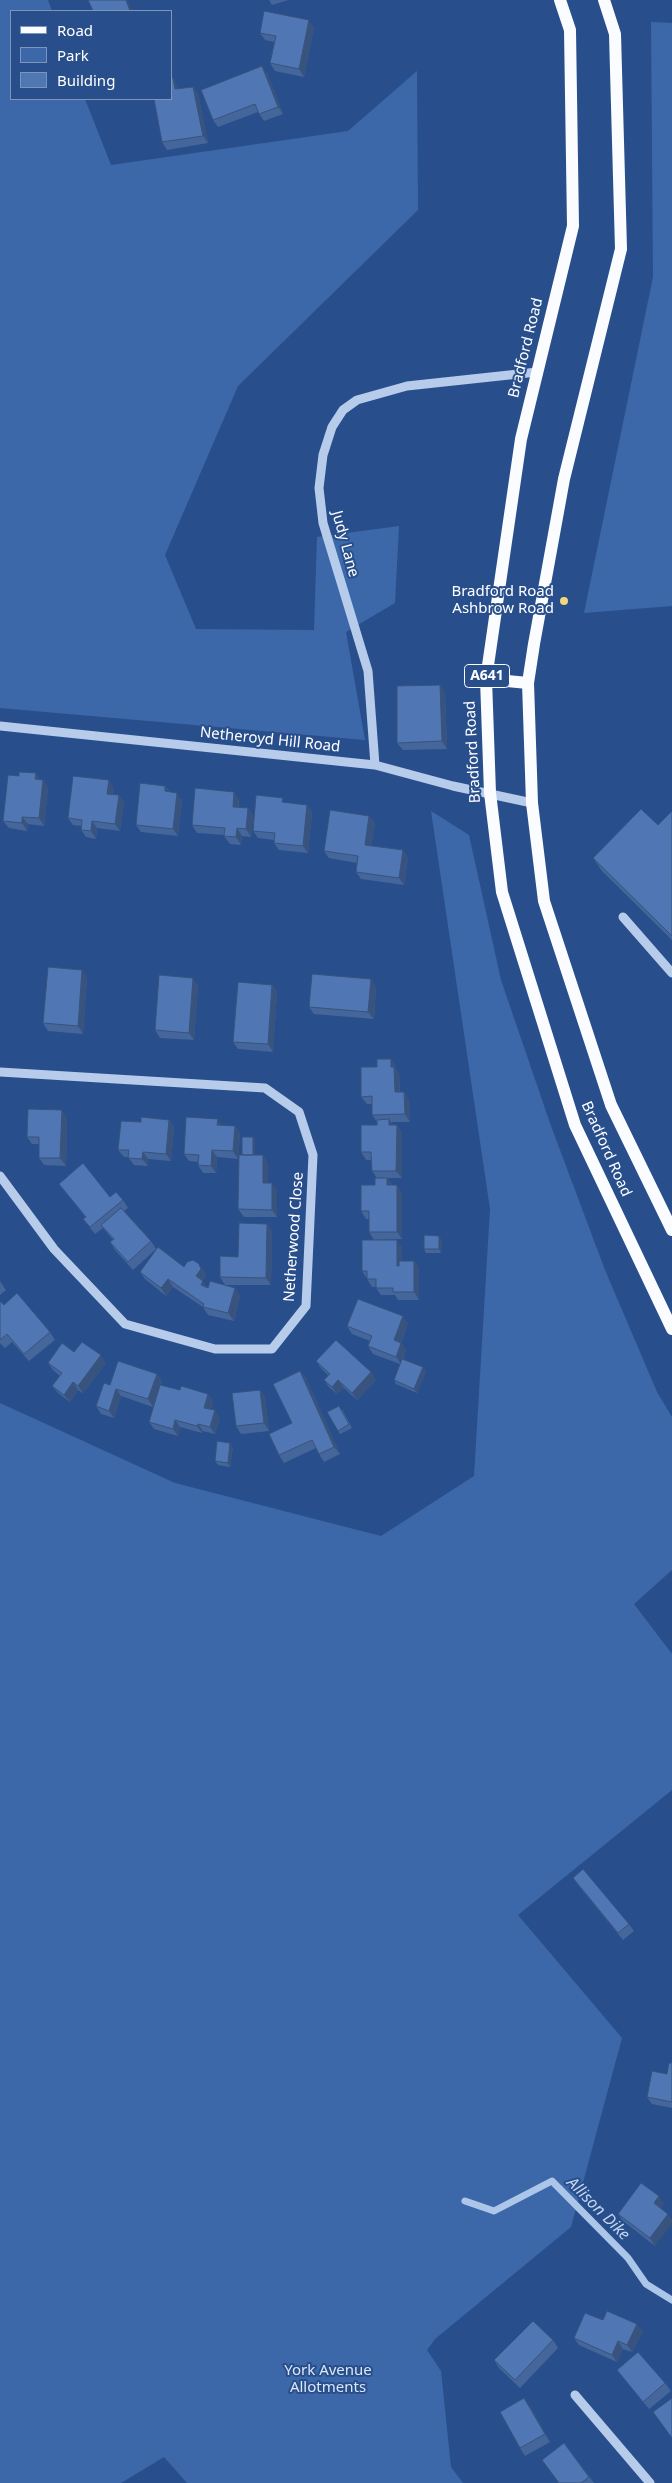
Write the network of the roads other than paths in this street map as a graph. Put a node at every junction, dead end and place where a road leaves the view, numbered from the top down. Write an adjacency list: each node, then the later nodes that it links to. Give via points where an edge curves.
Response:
1 (560, 0): 3 (main road, Bradford Road / A641, via 570,30 573,226)
2 (604, 0): 5 (main road, Bradford Road / A641, via 615,34 620,249 564,479)
3 (537, 372): 4 (main road, Bradford Road / A641, via 521,440); 7 (street, Judy Lane, via 407,386 357,400 343,410 332,427 323,454 319,488 323,522 368,672)
4 (486, 679): 5 (main road); 8 (main road, Bradford Road / A641)
5 (528, 683): 9 (main road, Bradford Road / A641)
6 (0, 726): 7 (street, Netheroyd Hill Road)
7 (376, 766): 8 (street, Netheroyd Hill Road)
8 (490, 793): 9 (street, Netheroyd Hill Road); 15 (main road, Bradford Road / A641, via 502,892 575,1126)
9 (532, 803): 14 (main road, Bradford Road / A641, via 544,901 610,1105)
10 (623, 917): 11 (street)
11 (672, 973)
12 (0, 1072): 13 (street, Netherwood Close, via 265,1088 299,1112 313,1155 306,1306 272,1349 215,1349 125,1324 54,1249)
13 (0, 1176)
14 (672, 1230)
15 (672, 1330)
16 (575, 2395): 17 (street)
17 (650, 2483)

